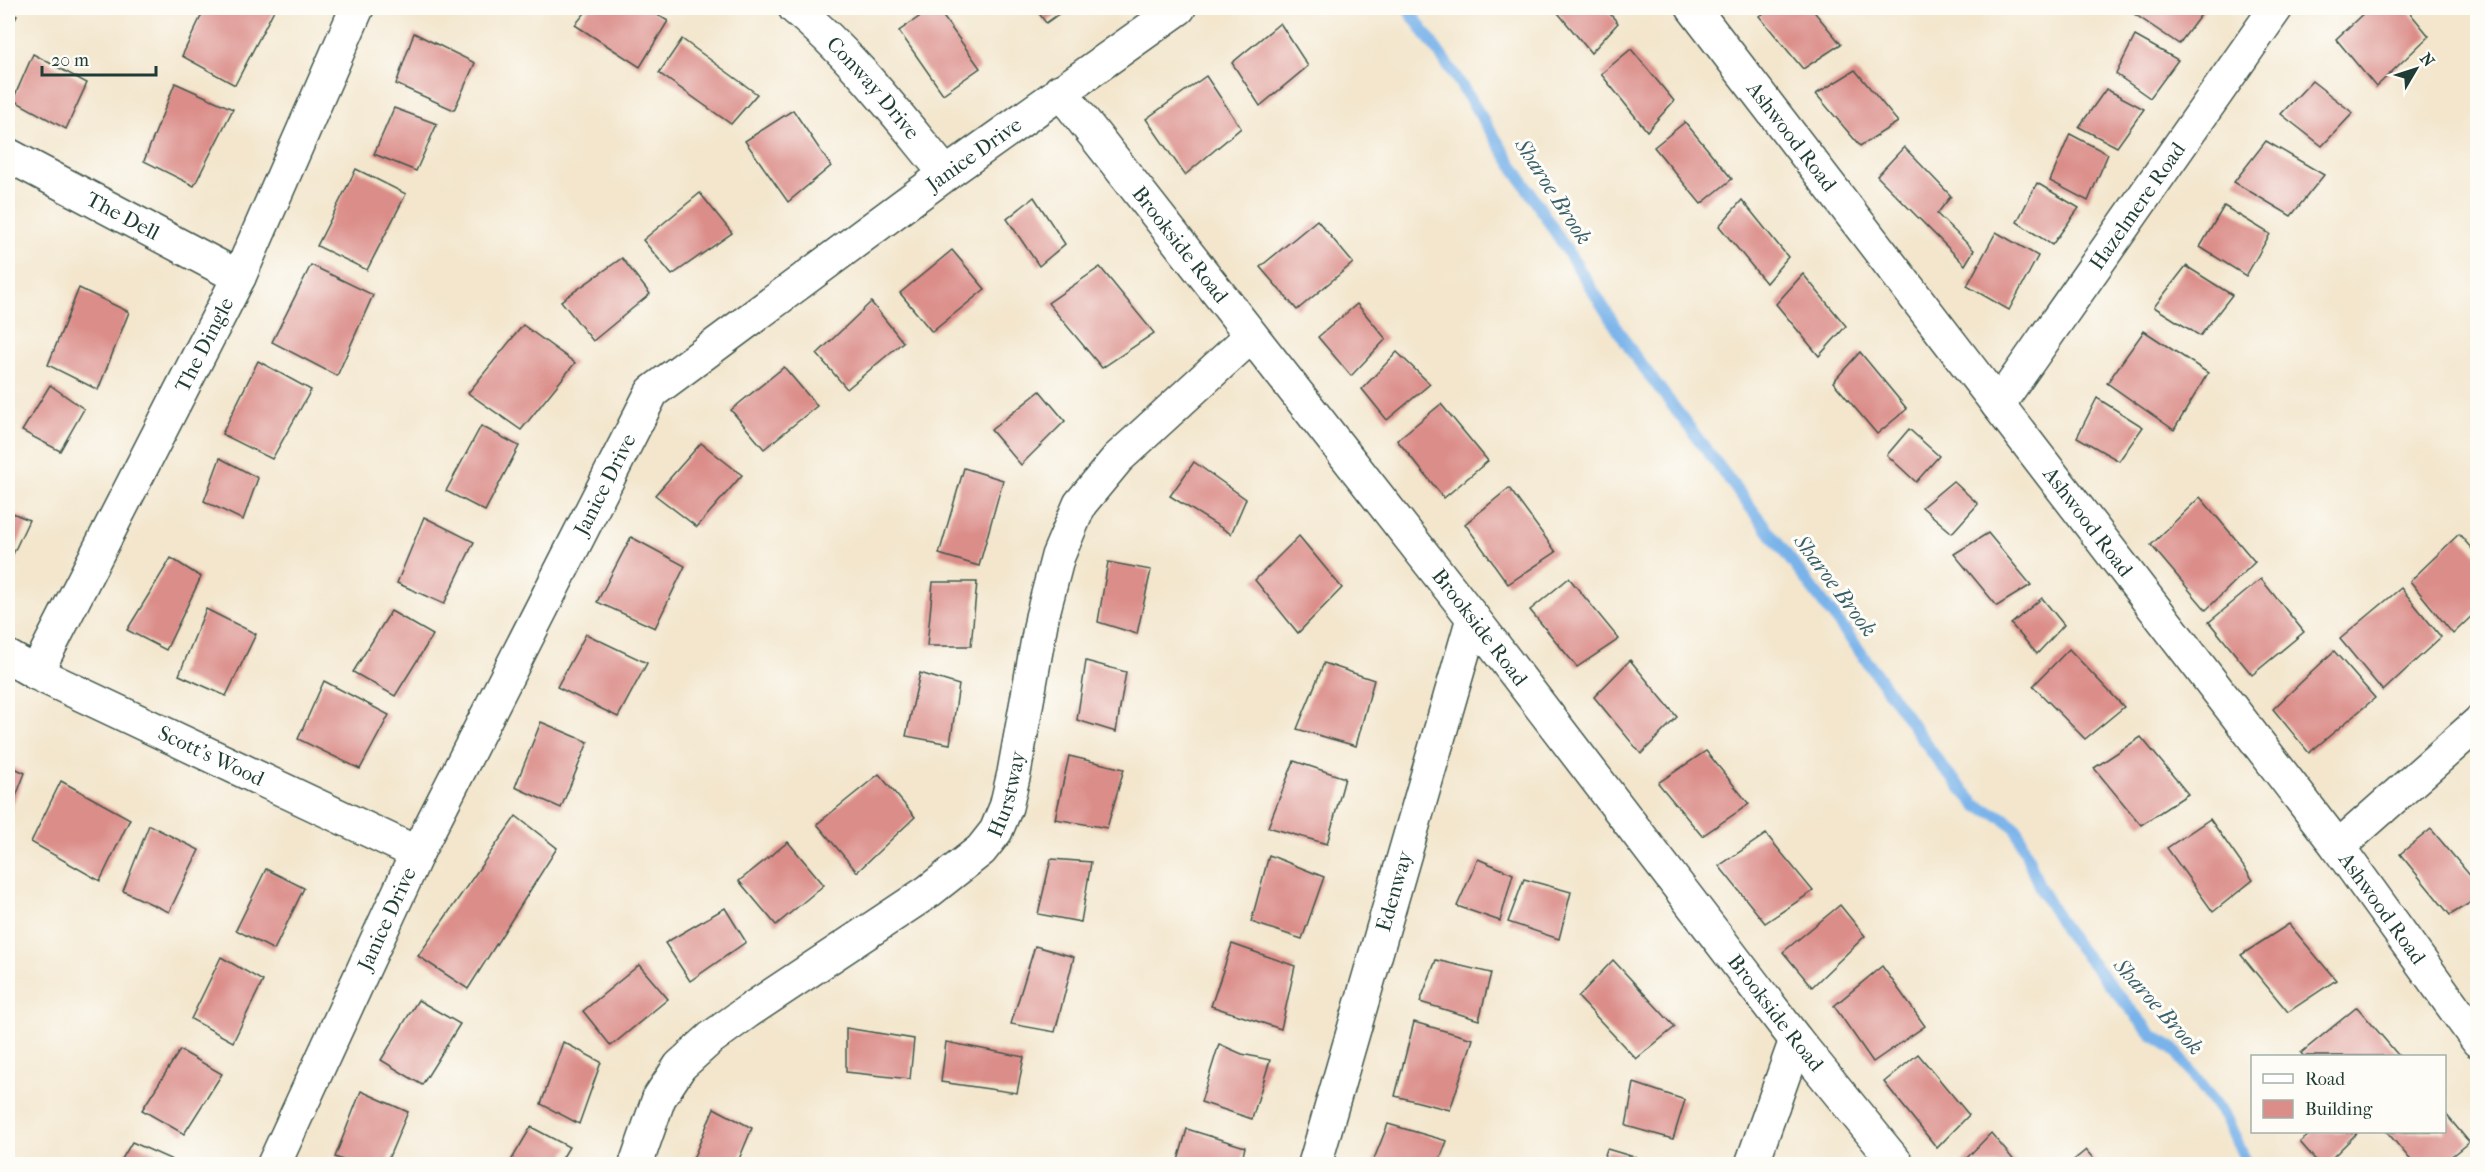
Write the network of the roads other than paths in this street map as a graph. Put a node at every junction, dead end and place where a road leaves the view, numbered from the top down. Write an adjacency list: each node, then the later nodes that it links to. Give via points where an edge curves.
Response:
1 (357, 8): 9 (street, The Dingle)
2 (795, 8): 8 (street, Conway Drive, via 852,60)
3 (1179, 8): 6 (street, Janice Drive)
4 (1693, 8): 11 (street, Ashwood Road)
5 (2276, 8): 11 (street, Hazelmere Road)
6 (1060, 91): 8 (street, Janice Drive); 10 (street, Brookside Road)
7 (8, 155): 9 (street, The Dell)
8 (946, 174): 17 (street, Janice Drive, via 652,392)
9 (239, 278): 14 (street, The Dingle)
10 (1251, 336): 12 (street, Brookside Road); 21 (street, Hurstway, via 1118,458 1080,504 1058,556 1047,597 1014,773 996,831 981,850 929,891 747,1012 680,1066 659,1098)
11 (1998, 405): 16 (street, Ashwood Road)
12 (1473, 618): 18 (street, Brookside Road); 22 (street, Edenway)
13 (8, 657): 14 (street, Scott's Wood)
14 (36, 673): 17 (street, Scott's Wood)
15 (2478, 723): 16 (street)
16 (2338, 847): 19 (street, Ashwood Road)
17 (417, 853): 20 (street, Janice Drive)
18 (1796, 1040): 23 (street); 24 (street, Brookside Road)
19 (2478, 1041)
20 (274, 1164)
21 (636, 1164)
22 (1316, 1164)
23 (1752, 1164)
24 (1897, 1164)

